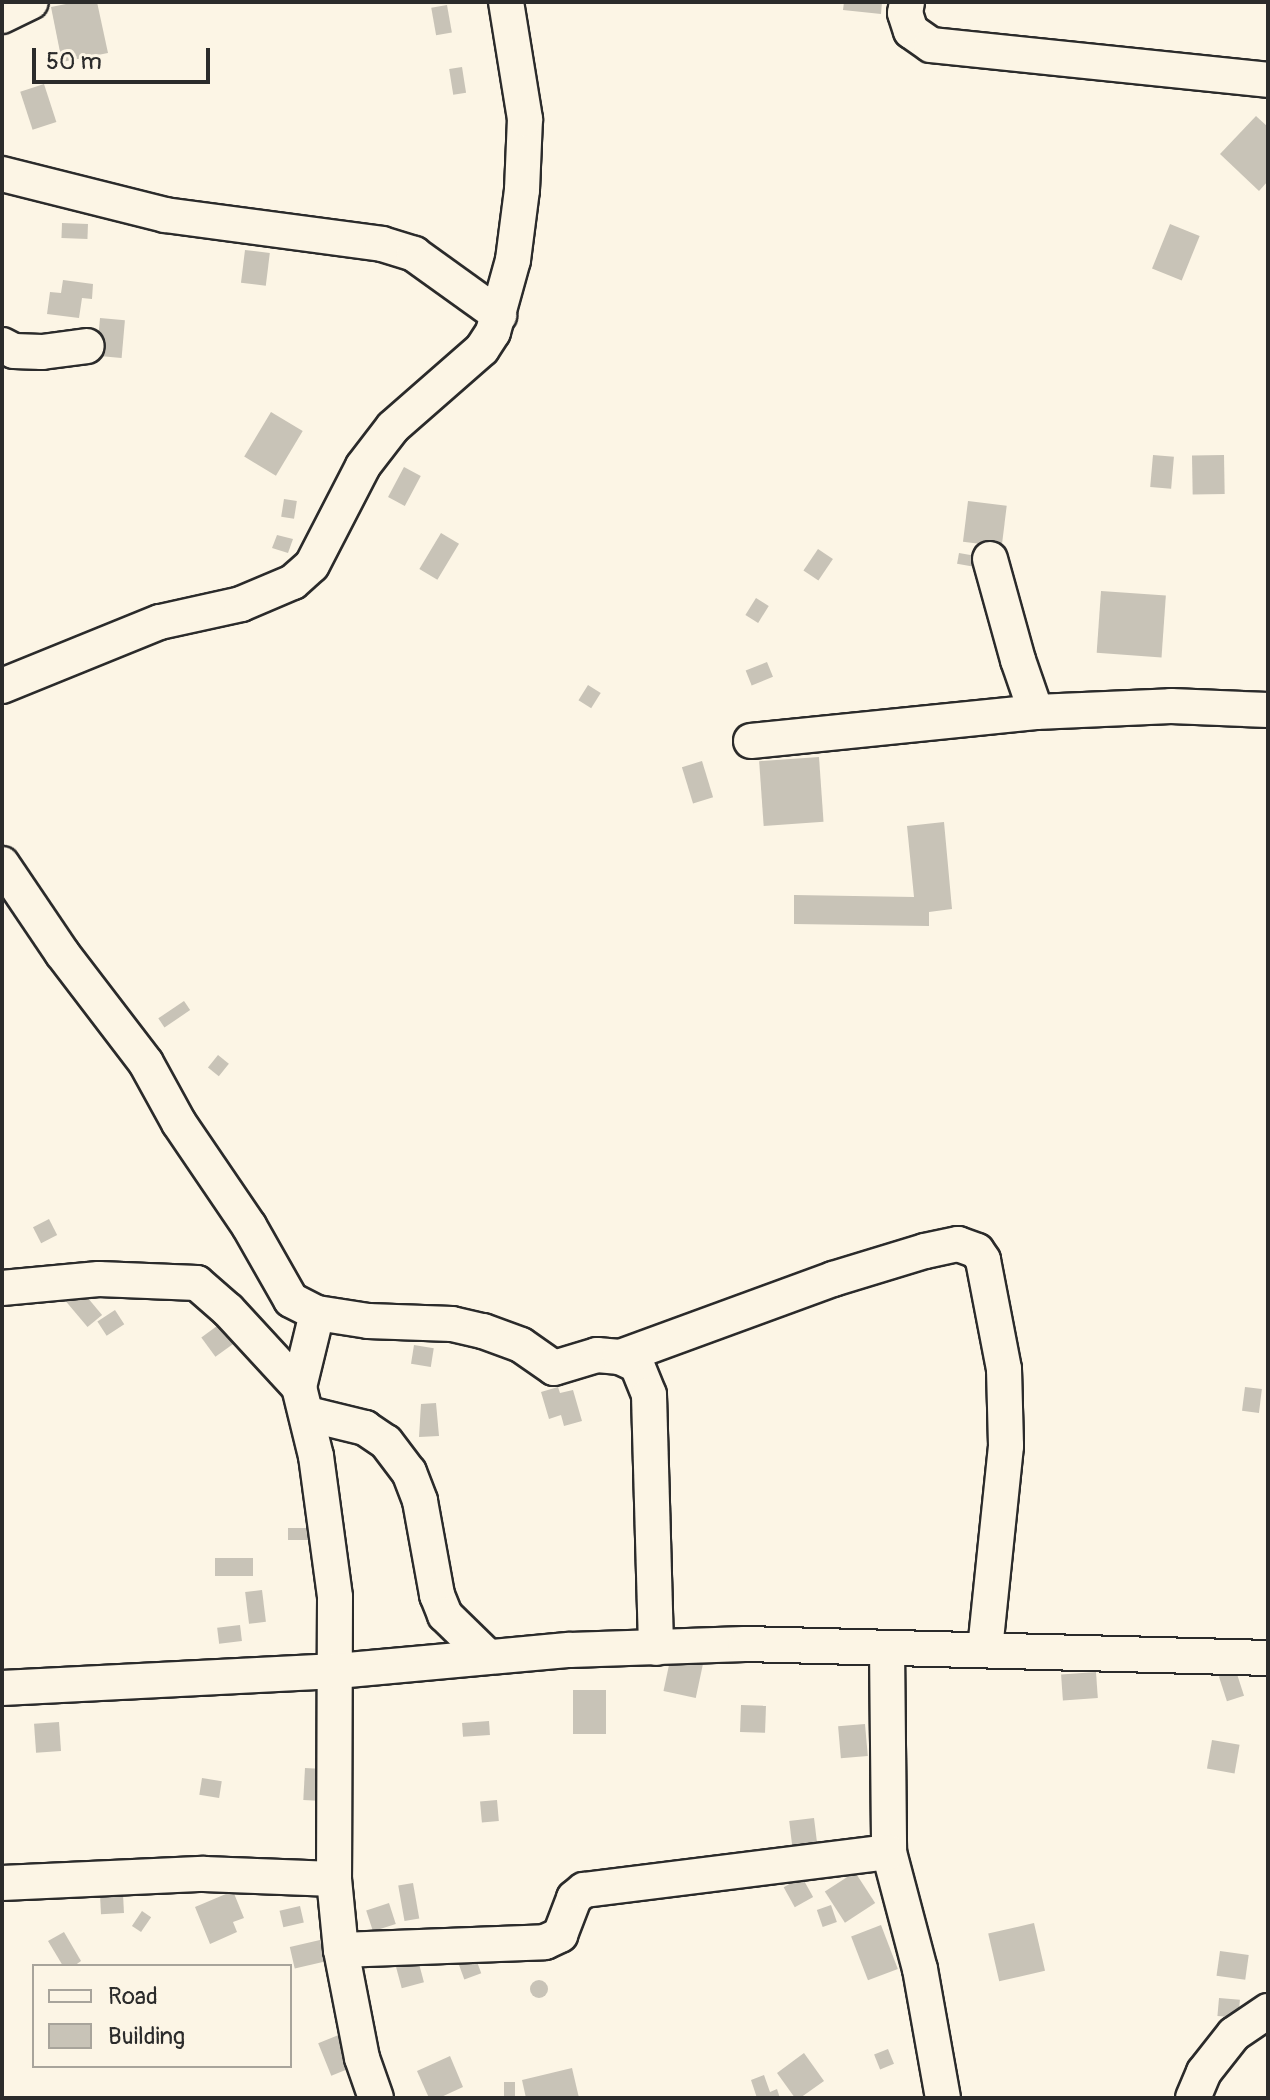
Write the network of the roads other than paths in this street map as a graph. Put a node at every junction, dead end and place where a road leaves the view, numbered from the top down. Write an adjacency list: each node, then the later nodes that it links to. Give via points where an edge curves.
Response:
1 (31, 2): 4 (street)
2 (506, 2): 7 (street, via 525,119 513,260)
3 (907, 2): 5 (street, via 911,31 931,45)
4 (2, 16)
5 (1268, 80)
6 (2, 174): 7 (street, via 165,215 382,244 414,254)
7 (499, 315): 11 (street, via 482,349 393,427 363,466 312,565 293,582 241,604 160,622)
8 (2, 345): 9 (street, via 42,352)
9 (87, 346)
10 (990, 559): 13 (street)
11 (2, 686)
12 (1268, 710): 13 (street, via 1171,706)
13 (1036, 712): 14 (street)
14 (751, 741)
15 (2, 864): 17 (street, via 146,1063 179,1123)
16 (2, 1288): 18 (street, via 99,1279 188,1280)
17 (304, 1306): 18 (street); 19 (street, via 368,1321 452,1324 483,1331 521,1345 554,1368 597,1355); 20 (street)
18 (228, 1310): 20 (street)
19 (620, 1357): 21 (street, via 637,1365 649,1395); 23 (street, via 925,1251 958,1244 977,1251 1004,1369 1006,1446)
20 (304, 1401): 24 (street, via 386,1442 409,1472 445,1615); 26 (street, via 335,1597)
21 (656, 1648): 22 (street); 24 (street)
22 (887, 1648): 23 (street); 28 (street)
23 (985, 1649): 25 (street)
24 (487, 1656): 26 (street)
25 (1268, 1658)
26 (337, 1671): 27 (street); 29 (street, via 332,1731)
27 (2, 1688)
28 (889, 1852): 31 (street, via 584,1890 574,1898 560,1935 545,1942); 34 (street, via 920,1969)
29 (334, 1879): 30 (street, via 204,1874); 31 (street)
30 (2, 1883)
31 (341, 1950): 33 (street, via 362,2058)
32 (1268, 2011): 35 (street, via 1234,2034 1204,2072)
33 (376, 2098)
34 (943, 2098)
35 (1193, 2098)

